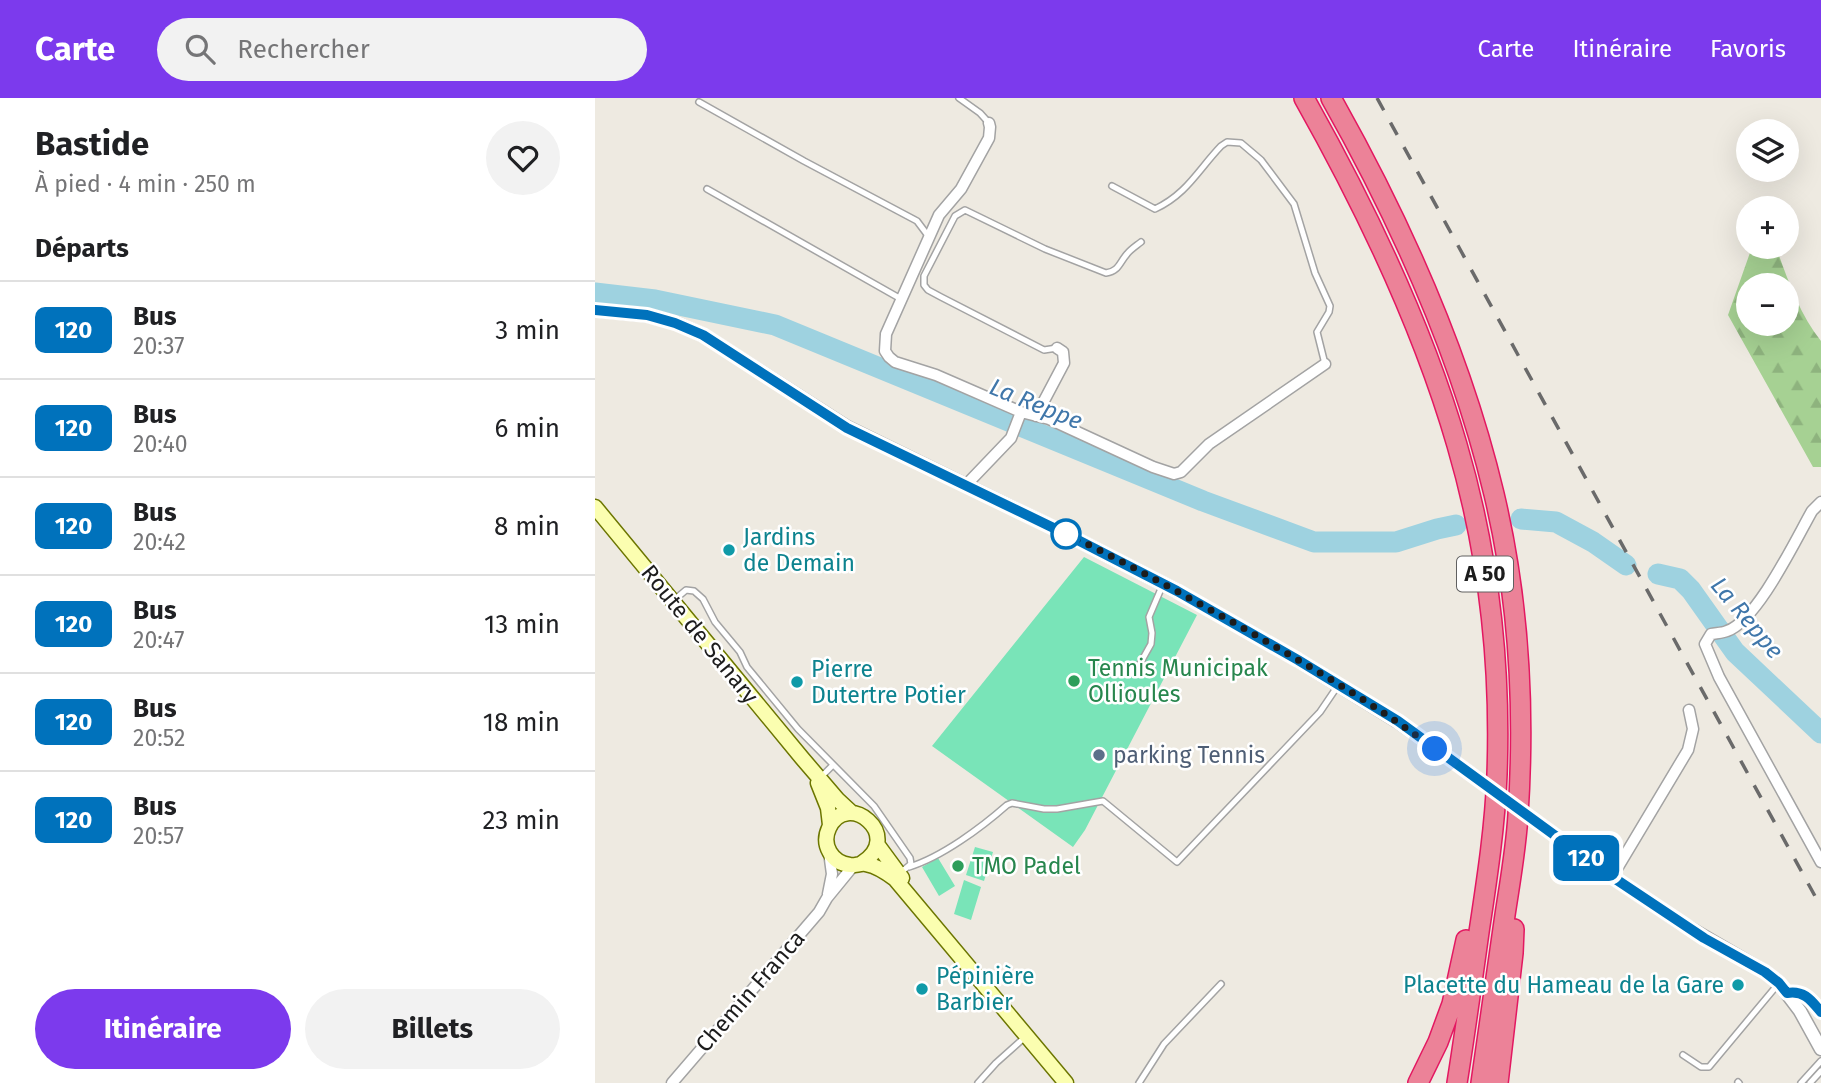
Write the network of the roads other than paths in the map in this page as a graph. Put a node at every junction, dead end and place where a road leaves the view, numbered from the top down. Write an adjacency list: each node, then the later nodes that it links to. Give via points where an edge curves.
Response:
1 (959, 98): 5 (lane)
2 (1304, 98): 38 (highway, A 50, via 1396,281 1442,398 1470,495 1489,601 1496,683 1497,775)
3 (1331, 98): 32 (highway, A 50, via 1427,292 1494,495 1517,638 1521,703)
4 (699, 102): 8 (lane, via 917,221)
5 (989, 123): 8 (street, via 989,138)
6 (1112, 186): 13 (lane, via 1155,209 1190,185 1221,146 1241,143 1261,160 1294,204 1330,306 1317,332)
7 (707, 189): 10 (lane)
8 (929, 237): 10 (street)
9 (1141, 242): 12 (lane, via 1117,269 1106,272 965,210 955,216 923,276 924,285 1028,343 1044,350)
10 (901, 299): 14 (street, via 886,334 889,357)
11 (595, 310): 16 (street, via 647,315 703,335 847,428)
12 (1058, 348): 15 (street, via 1064,363)
13 (1325, 364): 15 (street, via 1209,444 1174,474)
14 (1021, 412): 15 (street); 16 (street, via 1010,438)
15 (1036, 416)
16 (966, 485): 19 (street)
17 (1821, 502): 34 (street, via 1748,617 1729,631 1711,634 1705,644)
18 (595, 507): 20 (main road, Route de Sanary)
19 (1163, 584): 21 (lane, via 1149,617 1151,644); 22 (street)
20 (673, 601): 24 (main road, Route de Sanary); 25 (lane, via 686,590 703,599 747,667)
21 (1137, 669)
22 (1339, 684): 27 (street); 36 (lane, via 1312,721 1177,862 1103,801 1057,809 1011,803 957,842)
23 (1689, 710): 37 (street, via 1693,729 1688,750)
24 (805, 762): 26 (main road, Route de Sanary); 30 (main road, Route de Sanary, via 824,797)
25 (833, 765): 26 (lane); 36 (lane, via 873,806 910,858 911,864)
26 (820, 778): 28 (main road, Route de Sanary)
27 (1478, 779)
28 (852, 813): 30 (main road); 31 (main road, Route de Sanary, via 869,820)
29 (1538, 823): 37 (street)
30 (830, 825): 33 (main road, Route de Sanary)
31 (877, 844): 35 (main road); 36 (main road, Route de Sanary)
32 (1514, 851): 55 (highway, A 50); 56 (highway, via 1513,953)
33 (829, 852): 35 (main road, via 840,862); 39 (street, Chemin Franca, via 832,874)
34 (1821, 862)
35 (858, 864): 39 (street, Chemin Franca); 43 (main road, via 879,868 895,879)
36 (904, 870): 51 (main road, Route de Sanary)
37 (1612, 877): 41 (street, via 1646,904 1765,972)
38 (1487, 880): 53 (highway, via 1467,937 1446,1023); 54 (highway, A 50)
39 (827, 898): 48 (street, Chemin Franca)
40 (1221, 984): 52 (lane, via 1164,1044)
41 (1783, 988): 42 (lane, via 1806,995); 44 (street); 45 (lane, via 1709,1068)
42 (1821, 1012)
43 (1027, 1035): 49 (lane); 50 (main road)
44 (1821, 1049)
45 (1683, 1055)
46 (1821, 1061): 57 (lane)
47 (1821, 1072): 58 (lane)
48 (672, 1083)
49 (978, 1083)
50 (1066, 1083)
51 (1073, 1083)
52 (1139, 1083)
53 (1418, 1083)
54 (1457, 1083)
55 (1481, 1083)
56 (1498, 1083)
57 (1801, 1083)
58 (1810, 1083)

